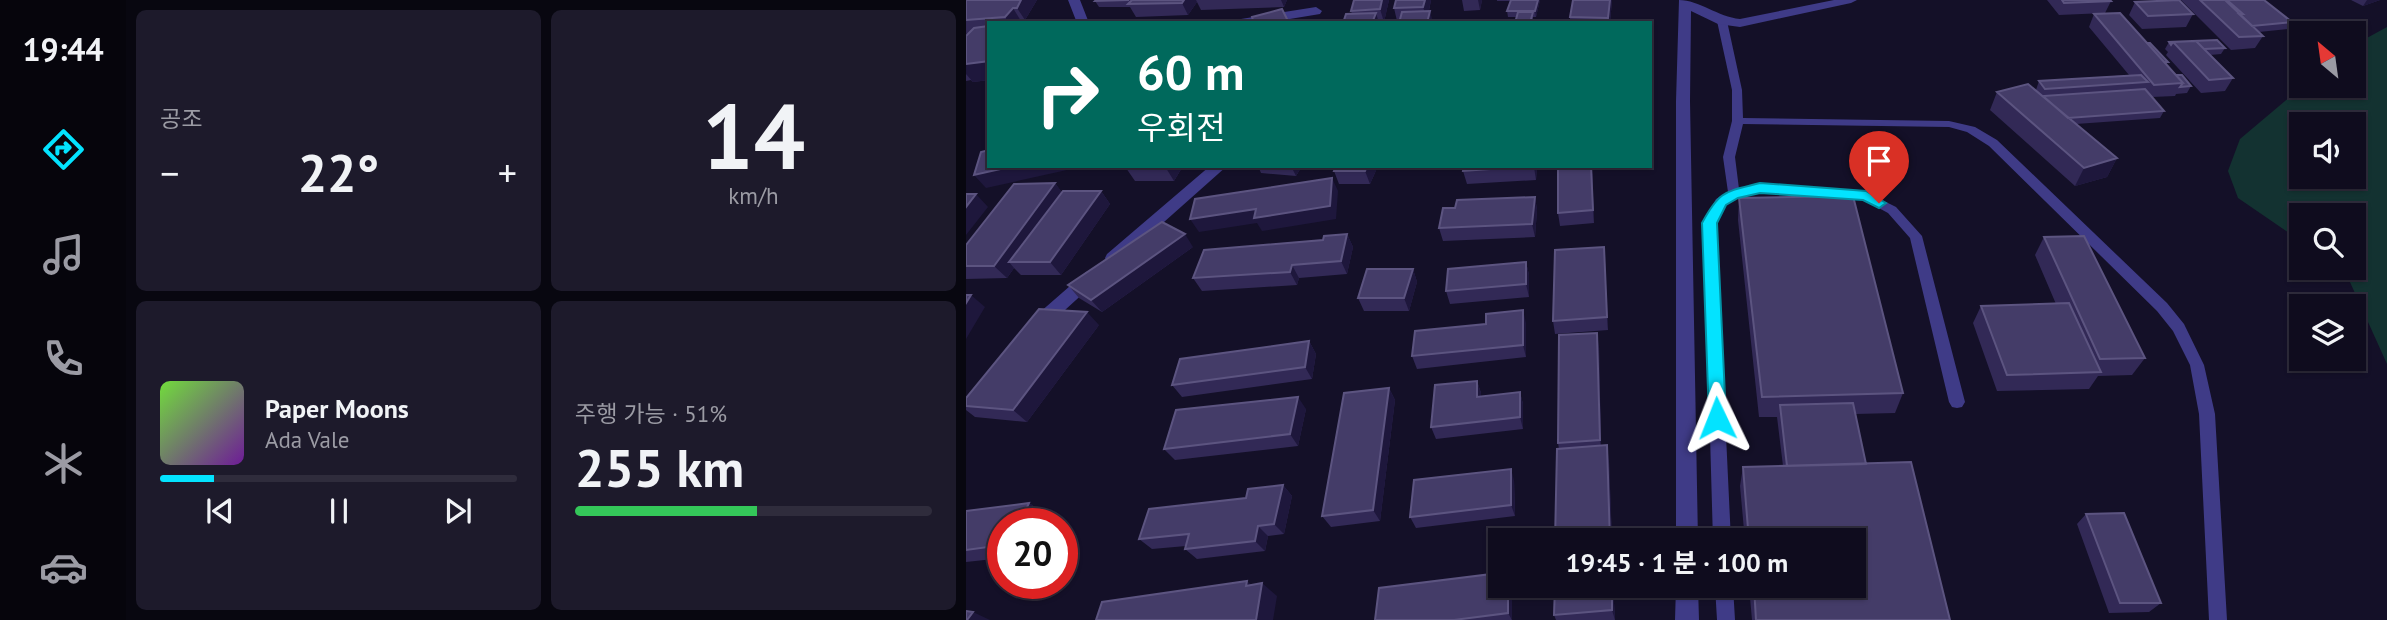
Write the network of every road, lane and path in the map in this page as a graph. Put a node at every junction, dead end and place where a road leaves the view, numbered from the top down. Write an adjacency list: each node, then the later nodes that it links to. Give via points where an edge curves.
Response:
1 (1073, 0): 5 (street)
2 (1851, 0): 7 (street, via 1755,21)
3 (1685, 2): 7 (street); 13 (street)
4 (1316, 11): 6 (street)
5 (1082, 21)
6 (1254, 21)
7 (1722, 21): 8 (lane, via 1737,90)
8 (1738, 121): 10 (lane, via 1729,157); 19 (lane, via 1949,124 1971,129 1993,143 2162,307 2179,328 2197,365 2207,414)
9 (1218, 168): 11 (street)
10 (1734, 194): 12 (lane, via 1760,188 1866,196 1892,210 1916,236); 14 (lane, via 1720,202 1710,223)
11 (1027, 336)
12 (1957, 401)
13 (1687, 528)
14 (1722, 528)
15 (1687, 598): 17 (street)
16 (1725, 598): 18 (lane)
17 (1687, 620)
18 (1726, 620)
19 (2218, 620)

